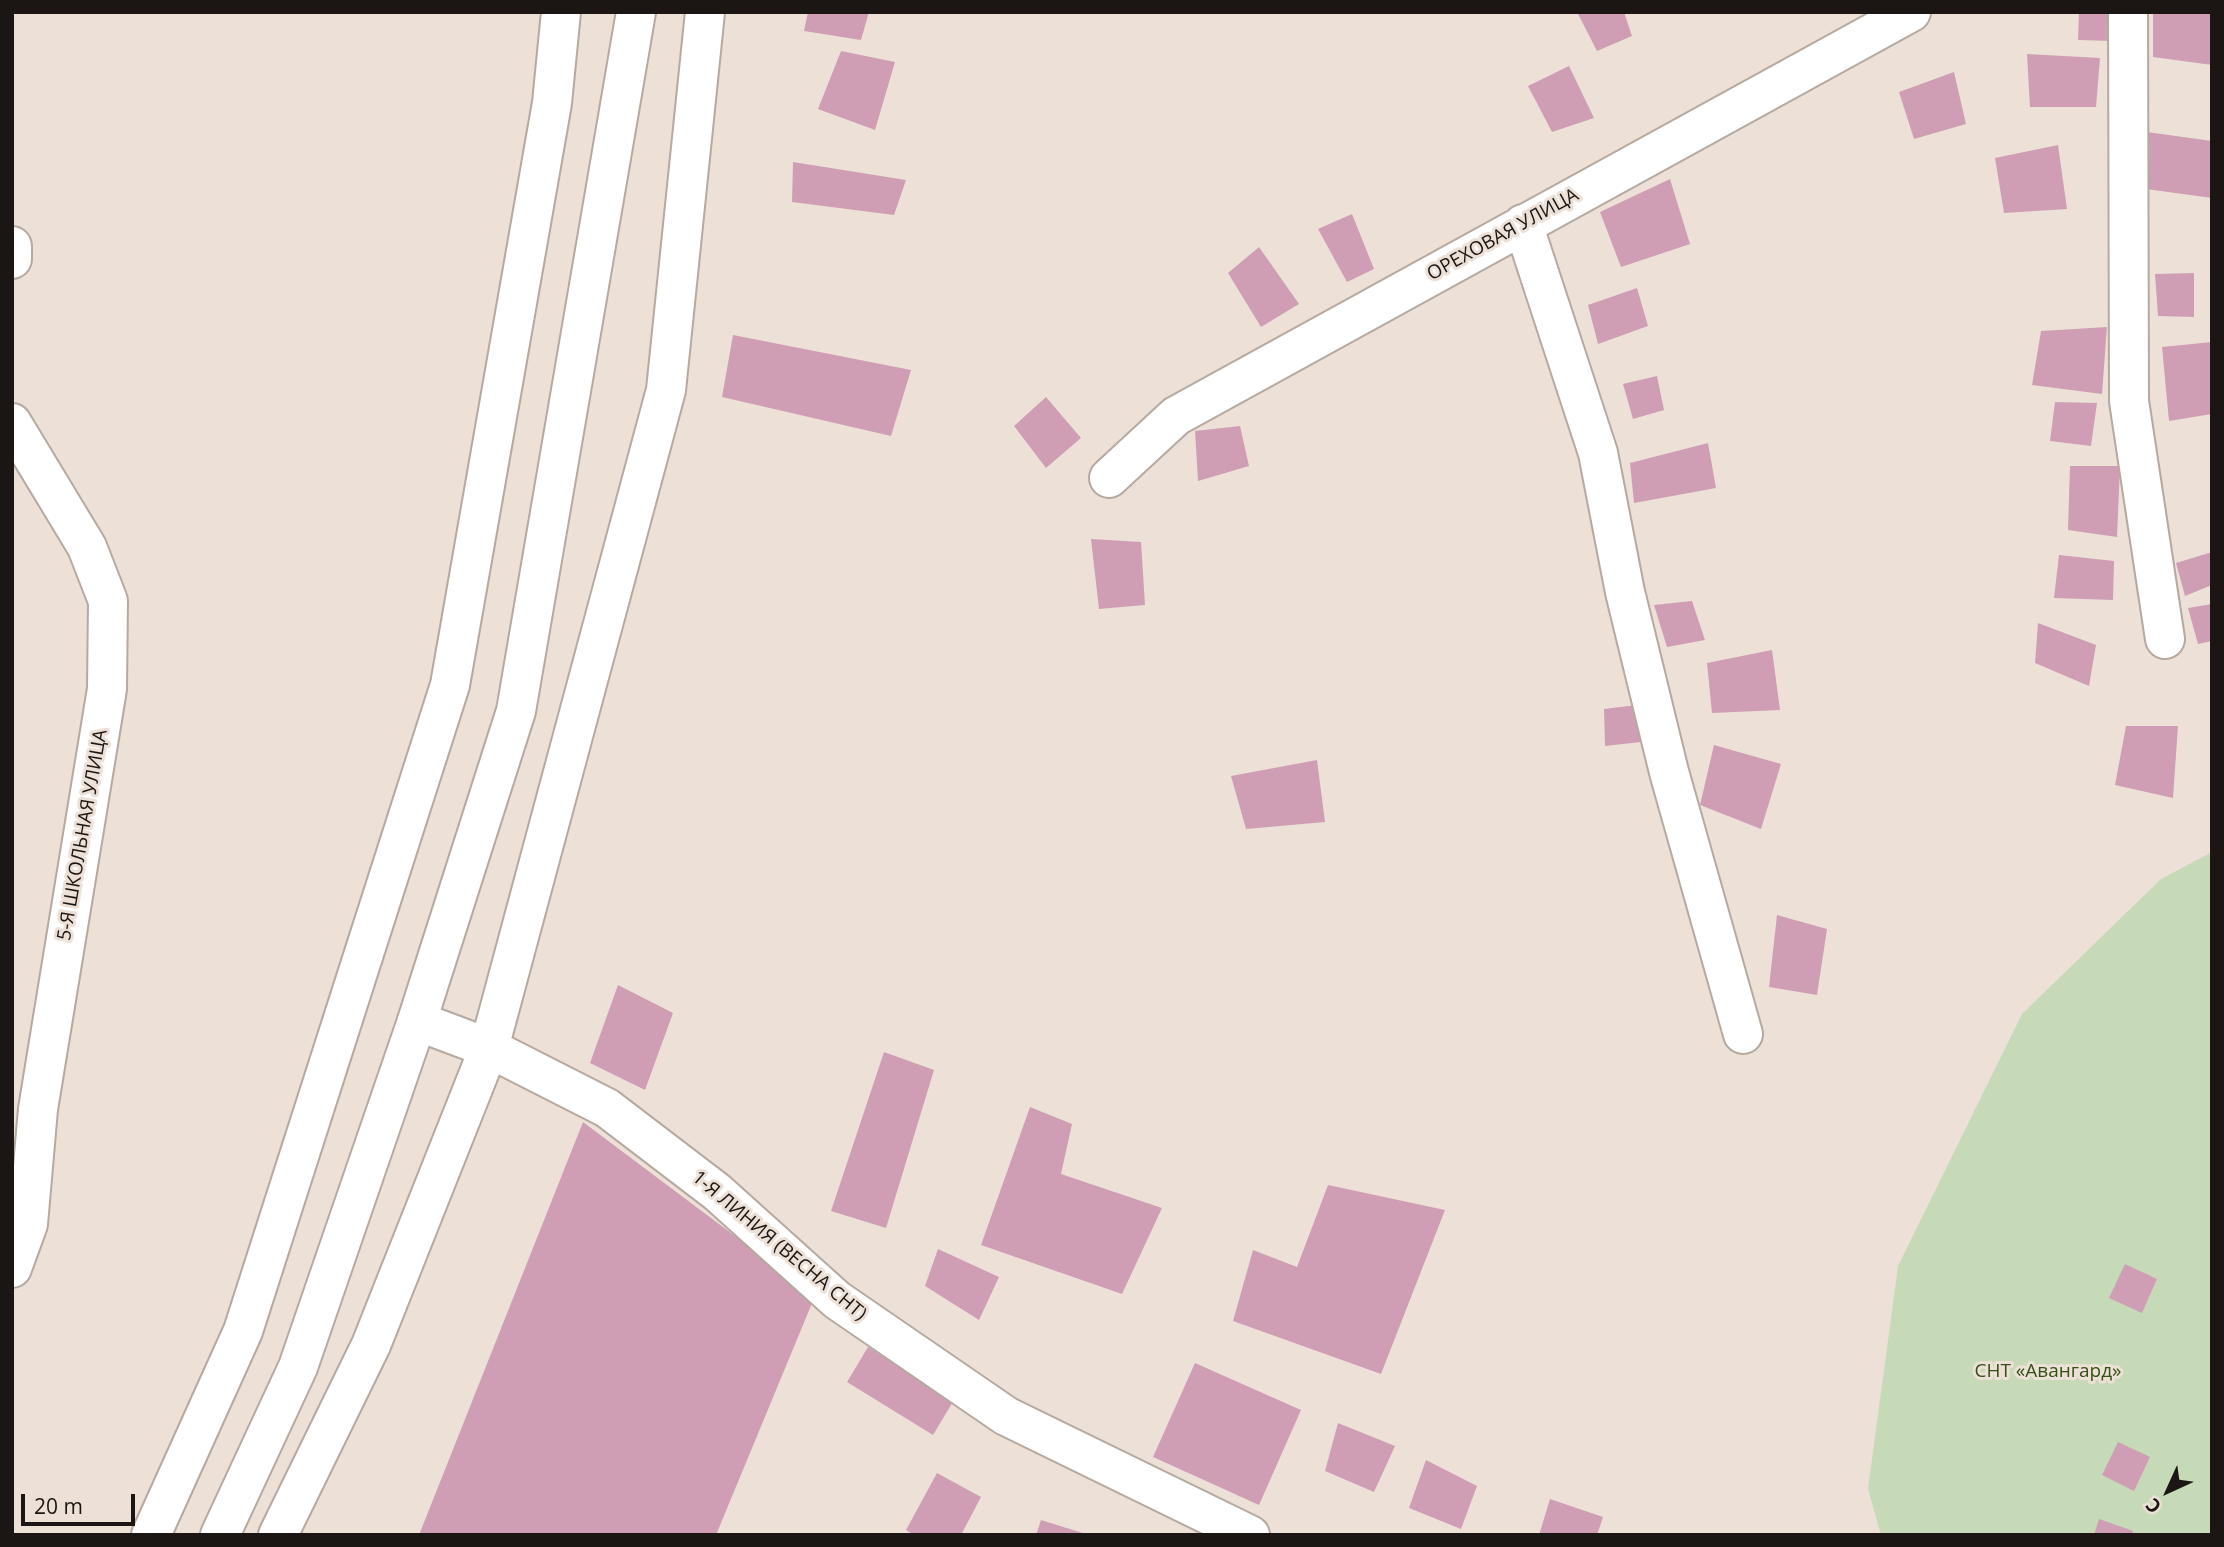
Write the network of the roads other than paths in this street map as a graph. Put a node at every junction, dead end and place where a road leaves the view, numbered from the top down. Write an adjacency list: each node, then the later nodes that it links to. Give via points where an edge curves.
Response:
1 (561, 12): 16 (street, via 552,103 450,685 243,1331)
2 (636, 12): 12 (street, via 516,711)
3 (705, 12): 14 (street, via 666,390)
4 (1911, 12): 6 (street, ОРЕХОВАЯ УЛИЦА)
5 (2128, 12): 11 (street, via 2129,401)
6 (1523, 224): 10 (street, ОРЕХОВАЯ УЛИЦА, via 1177,416); 13 (street, via 1598,453 1625,592 1669,772)
7 (12, 246): 8 (street)
8 (12, 259)
9 (12, 423): 15 (street, 5-Я ШКОЛЬНАЯ УЛИЦА, via 88,547 108,601 107,689 38,1109 28,1224)
10 (1109, 478)
11 (2165, 639)
12 (417, 1021): 14 (street, 1-Я ЛИНИЯ (ВЕСНА СНТ)); 17 (street, via 298,1367)
13 (1744, 1034)
14 (489, 1048): 18 (street, via 371,1345); 19 (street, 1-Я ЛИНИЯ (ВЕСНА СНТ), via 607,1108 717,1192 837,1300 1006,1416)
15 (12, 1268)
16 (151, 1535)
17 (220, 1535)
18 (278, 1535)
19 (1250, 1535)

